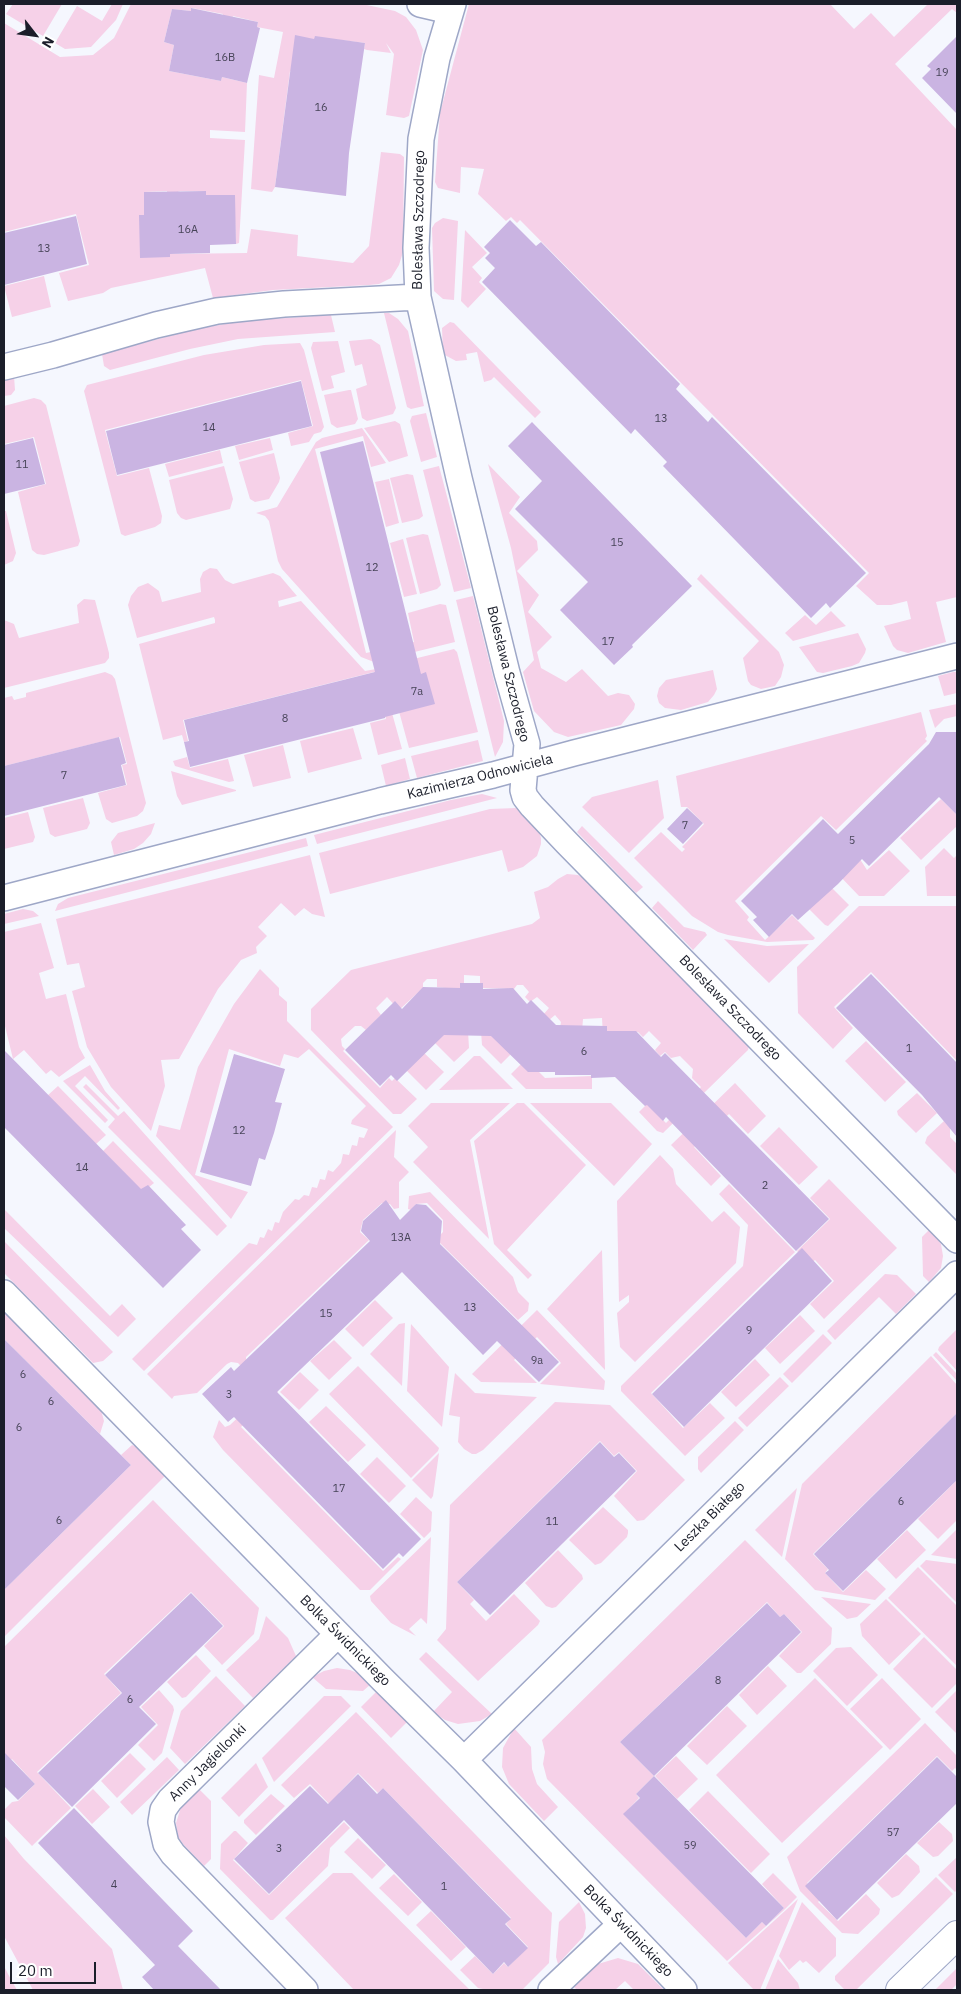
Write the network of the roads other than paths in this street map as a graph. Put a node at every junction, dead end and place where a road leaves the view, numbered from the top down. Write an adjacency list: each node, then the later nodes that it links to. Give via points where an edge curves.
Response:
1 (420, 4): 2 (street)
2 (451, 7): 3 (street, Bolesława Szczodrego, via 436,58 421,139 416,248)
3 (418, 297): 4 (street, via 217,311); 6 (street, Bolesława Szczodrego, via 486,588 527,744)
4 (4, 367)
5 (957, 656): 6 (street, Kazimierza Odnowiciela)
6 (525, 767): 7 (street, Kazimierza Odnowiciela); 8 (street, Bolesława Szczodrego, via 523,790 532,806)
7 (4, 898)
8 (957, 1240)
9 (957, 1274): 12 (street, Leszka Białego)
10 (4, 1293): 11 (street, Bolka Świdnickiego)
11 (338, 1634): 12 (street, Bolka Świdnickiego); 15 (street, Anny Jagiellonki, via 170,1800 163,1810 161,1822 166,1844 173,1854)
12 (464, 1760): 13 (street, Bolka Świdnickiego)
13 (621, 1924): 16 (street); 17 (street, Bolka Świdnickiego)
14 (957, 1934): 18 (street)
15 (304, 1990)
16 (551, 1990)
17 (684, 1990)
18 (900, 1990)

